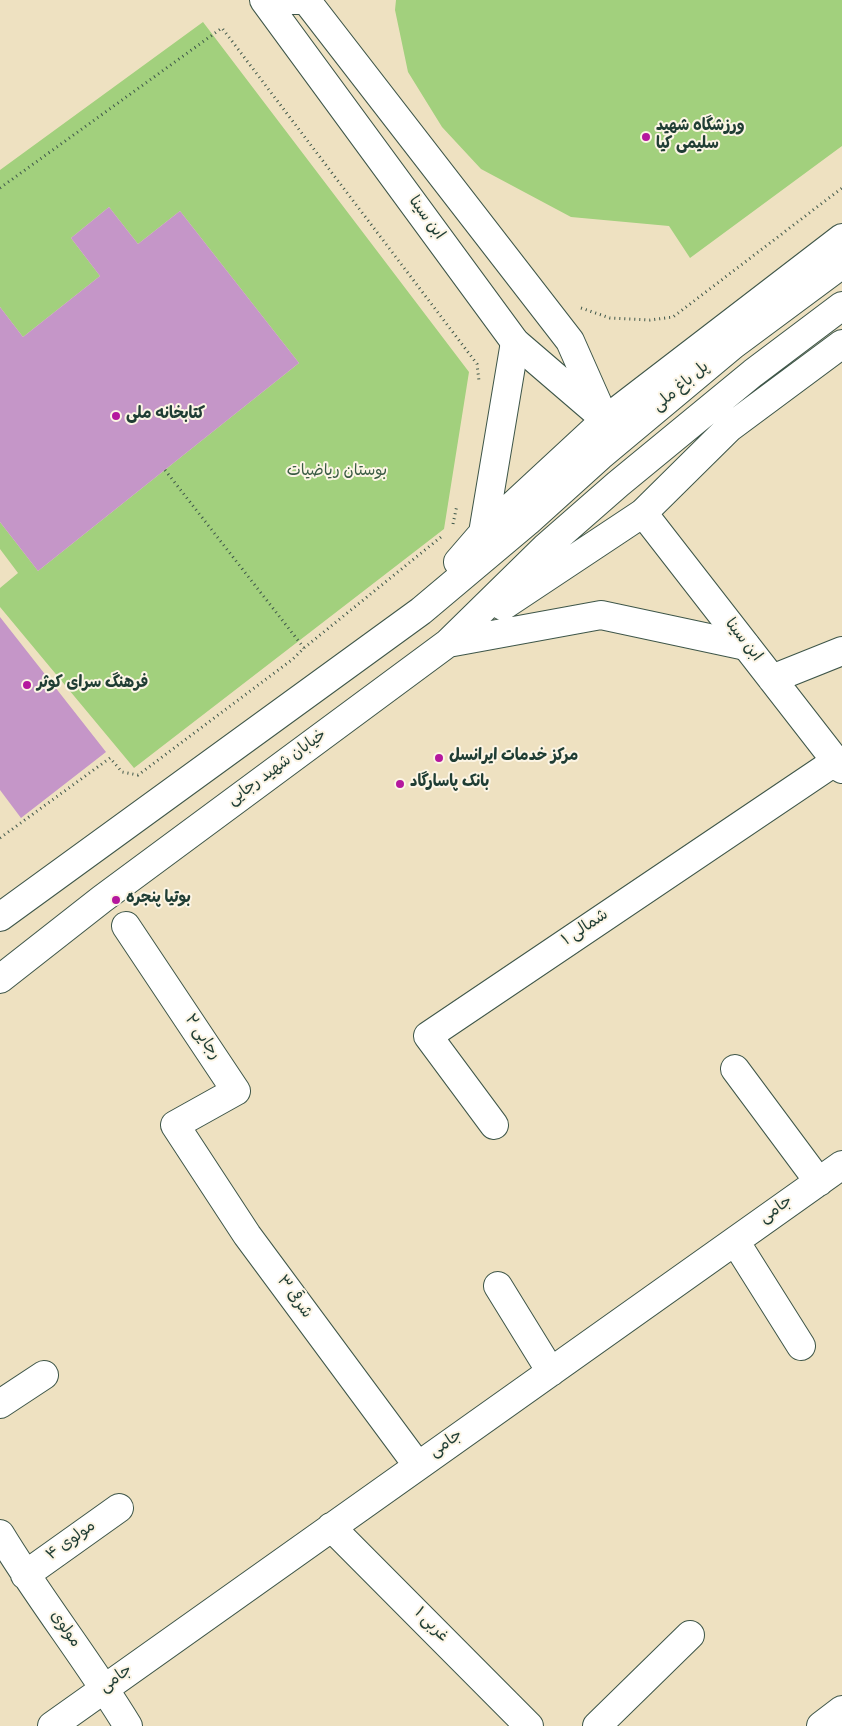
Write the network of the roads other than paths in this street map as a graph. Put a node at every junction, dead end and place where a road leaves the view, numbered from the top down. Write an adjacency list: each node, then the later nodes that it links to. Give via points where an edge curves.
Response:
1 (264, 0): 6 (street, ابن سینا)
2 (274, 0): 8 (street, via 306,0 570,342)
3 (842, 238): 8 (street)
4 (842, 264): 12 (street, پل باغ ملی, via 733,345)
5 (842, 306): 11 (street, پل باغ ملی, via 753,373)
6 (515, 342): 8 (street, ابن سینا); 10 (street)
7 (842, 344): 9 (street, via 729,428)
8 (605, 420): 10 (street)
9 (643, 513): 13 (street); 14 (street, ابن سینا)
10 (483, 533): 12 (street)
11 (546, 547): 13 (street, خیابان شهید رجایی)
12 (401, 626): 18 (street)
13 (448, 643): 14 (street, via 601,615); 20 (street, خیابان شهید رجایی)
14 (746, 646): 16 (street, ابن سینا)
15 (842, 651): 16 (street)
16 (772, 679): 17 (street, ابن سینا)
17 (839, 765): 23 (street, شمالی ۱, via 428,1036)
18 (0, 918)
19 (126, 926): 22 (street, رجایی ۲, via 236,1091)
20 (0, 978)
21 (735, 1069): 25 (street)
22 (175, 1125): 32 (street, شرقی ۳, via 248,1236)
23 (494, 1125)
24 (842, 1166): 25 (street, جامی)
25 (819, 1182): 26 (street, جامی)
26 (735, 1241): 28 (street); 29 (street, جامی)
27 (498, 1286): 29 (street)
28 (801, 1346)
29 (551, 1372): 32 (street, جامی)
30 (44, 1375): 31 (street)
31 (0, 1404)
32 (418, 1466): 34 (street, جامی)
33 (119, 1508): 36 (street, مولوی ۴)
34 (331, 1527): 38 (street, جامی); 42 (street, غربی ۱)
35 (0, 1534): 36 (street, مولوی)
36 (25, 1575): 38 (street, مولوی)
37 (690, 1635): 43 (street)
38 (105, 1688): 40 (street, جامی); 41 (street, مولوی)
39 (842, 1710): 44 (street)
40 (52, 1726)
41 (128, 1726)
42 (530, 1726)
43 (597, 1726)
44 (821, 1726)

